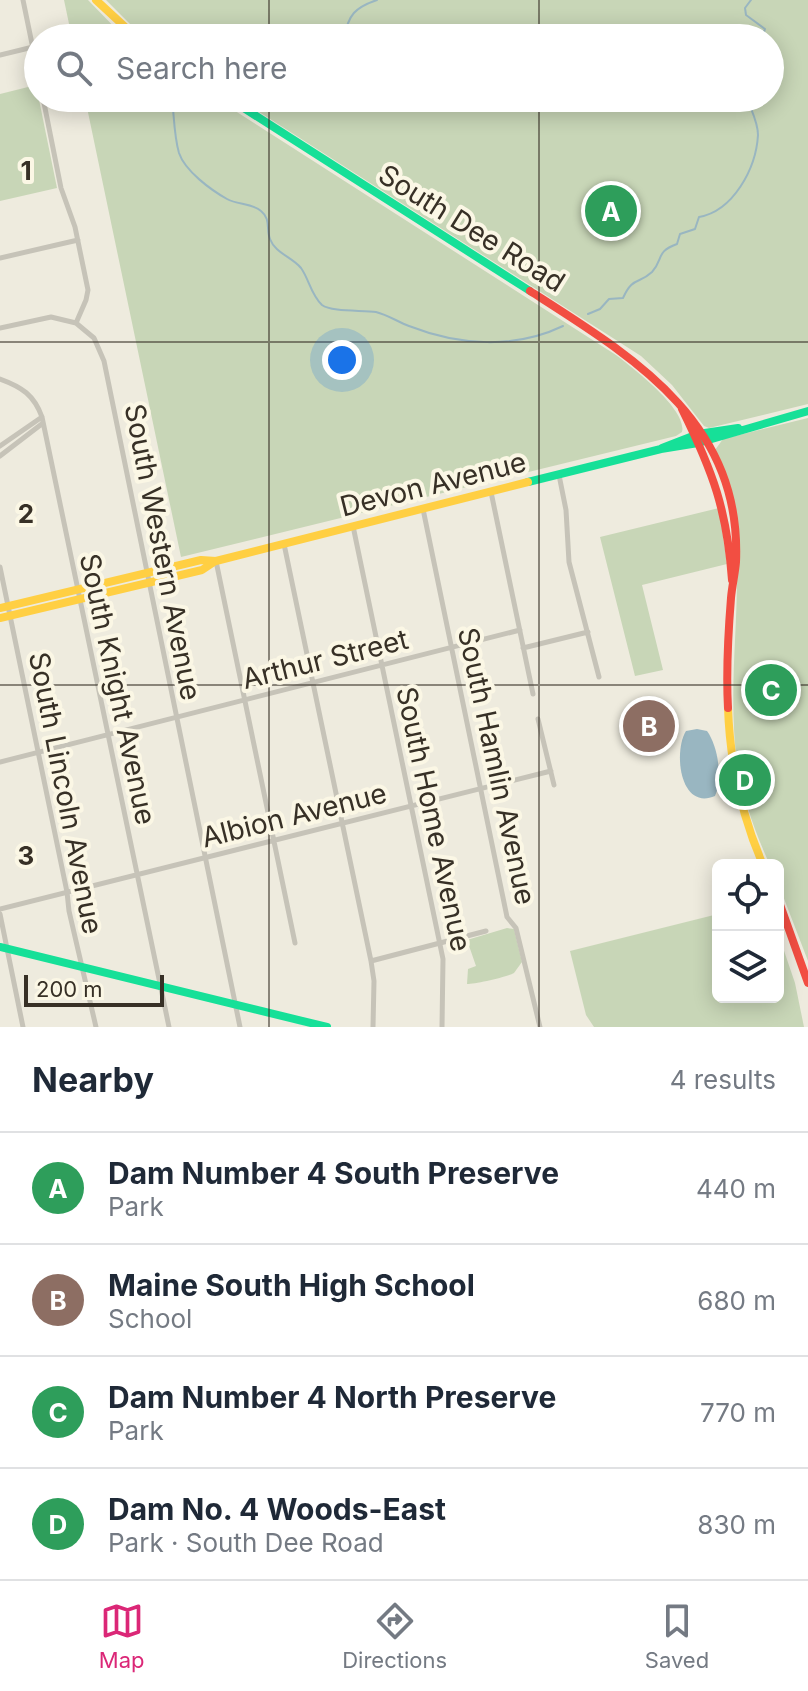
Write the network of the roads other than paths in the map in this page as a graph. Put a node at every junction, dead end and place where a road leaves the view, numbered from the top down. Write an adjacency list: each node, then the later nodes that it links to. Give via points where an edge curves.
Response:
1 (23, 0): 3 (street)
2 (96, 0): 4 (main road)
3 (28, 24)
4 (122, 24)
5 (24, 49): 6 (street)
6 (0, 55)
7 (46, 112): 9 (street)
8 (250, 112): 16 (main road, South Dee Road, via 647,369)
9 (78, 240): 10 (street); 11 (street, via 88,290)
10 (0, 258)
11 (76, 323): 12 (street, via 51,317); 26 (street, South Western Avenue, via 94,338 104,361)
12 (0, 328)
13 (0, 379): 15 (street, South Knight Avenue, via 27,392)
14 (808, 411): 16 (main road, Devon Avenue)
15 (42, 420): 17 (street); 18 (street); 27 (street, South Knight Avenue)
16 (700, 438): 19 (main road, Devon Avenue, via 677,439 661,449); 51 (main road, South Dee Road, via 729,539 729,739 741,809)
17 (0, 446)
18 (0, 456)
19 (559, 474): 20 (main road, Devon Avenue); 31 (street, via 569,562)
20 (491, 492): 21 (main road, Devon Avenue); 30 (street)
21 (423, 509): 22 (main road, Devon Avenue); 32 (street, South Hamlin Avenue)
22 (353, 526): 23 (main road, Devon Avenue); 34 (street, South Home Avenue)
23 (284, 544): 24 (main road, Devon Avenue); 36 (street)
24 (216, 561): 26 (main road, Devon Avenue, via 202,570); 38 (street)
25 (0, 567): 28 (street, South Lincoln Avenue)
26 (147, 577): 27 (main road, Devon Avenue); 39 (street, South Western Avenue)
27 (78, 593): 28 (main road, Devon Avenue); 41 (street, South Knight Avenue)
28 (6, 610): 29 (main road, Devon Avenue); 42 (street, South Lincoln Avenue)
29 (0, 618)
30 (520, 630): 32 (street, Arthur Street); 33 (street)
31 (588, 632): 33 (street); 35 (street)
32 (451, 648): 34 (street, Arthur Street); 46 (street, South Hamlin Avenue)
33 (523, 648): 37 (street)
34 (382, 665): 36 (street, Arthur Street); 47 (street, South Home Avenue)
35 (599, 677)
36 (314, 682): 38 (street, Arthur Street); 48 (street)
37 (533, 694)
38 (245, 700): 39 (street, Arthur Street); 49 (street)
39 (176, 717): 41 (street, Arthur Street); 50 (street, South Western Avenue)
40 (538, 719): 44 (street)
41 (109, 734): 42 (street, Arthur Street); 52 (street, South Knight Avenue)
42 (39, 752): 43 (street, Arthur Street); 53 (street, South Lincoln Avenue)
43 (0, 762)
44 (551, 771): 45 (street); 46 (street, Albion Avenue)
45 (554, 785)
46 (480, 789): 47 (street, Albion Avenue); 72 (street, South Hamlin Avenue, via 507,917 517,932)
47 (411, 806): 48 (street, Albion Avenue); 58 (street, South Home Avenue)
48 (343, 824): 49 (street, Albion Avenue); 60 (street)
49 (274, 841): 50 (street, Albion Avenue); 57 (street)
50 (205, 858): 52 (street, Albion Avenue); 64 (street, South Western Avenue)
51 (761, 859)
52 (136, 875): 53 (street, Albion Avenue); 63 (street, South Knight Avenue)
53 (67, 892): 54 (street, Albion Avenue); 61 (street, South Lincoln Avenue)
54 (0, 912): 59 (street)
55 (784, 916): 62 (main road)
56 (486, 931): 58 (street)
57 (295, 943)
58 (440, 944): 60 (street); 71 (street, South Home Avenue)
59 (3, 947): 61 (main road); 65 (street)
60 (371, 961): 70 (street)
61 (82, 967): 63 (main road); 66 (street, South Lincoln Avenue)
62 (808, 983)
63 (160, 985): 64 (main road); 67 (street, South Knight Avenue)
64 (235, 1004): 68 (street, South Western Avenue); 69 (main road)
65 (23, 1027)
66 (96, 1027)
67 (169, 1027)
68 (240, 1027)
69 (327, 1027)
70 (373, 1027)
71 (442, 1027)
72 (540, 1027)

